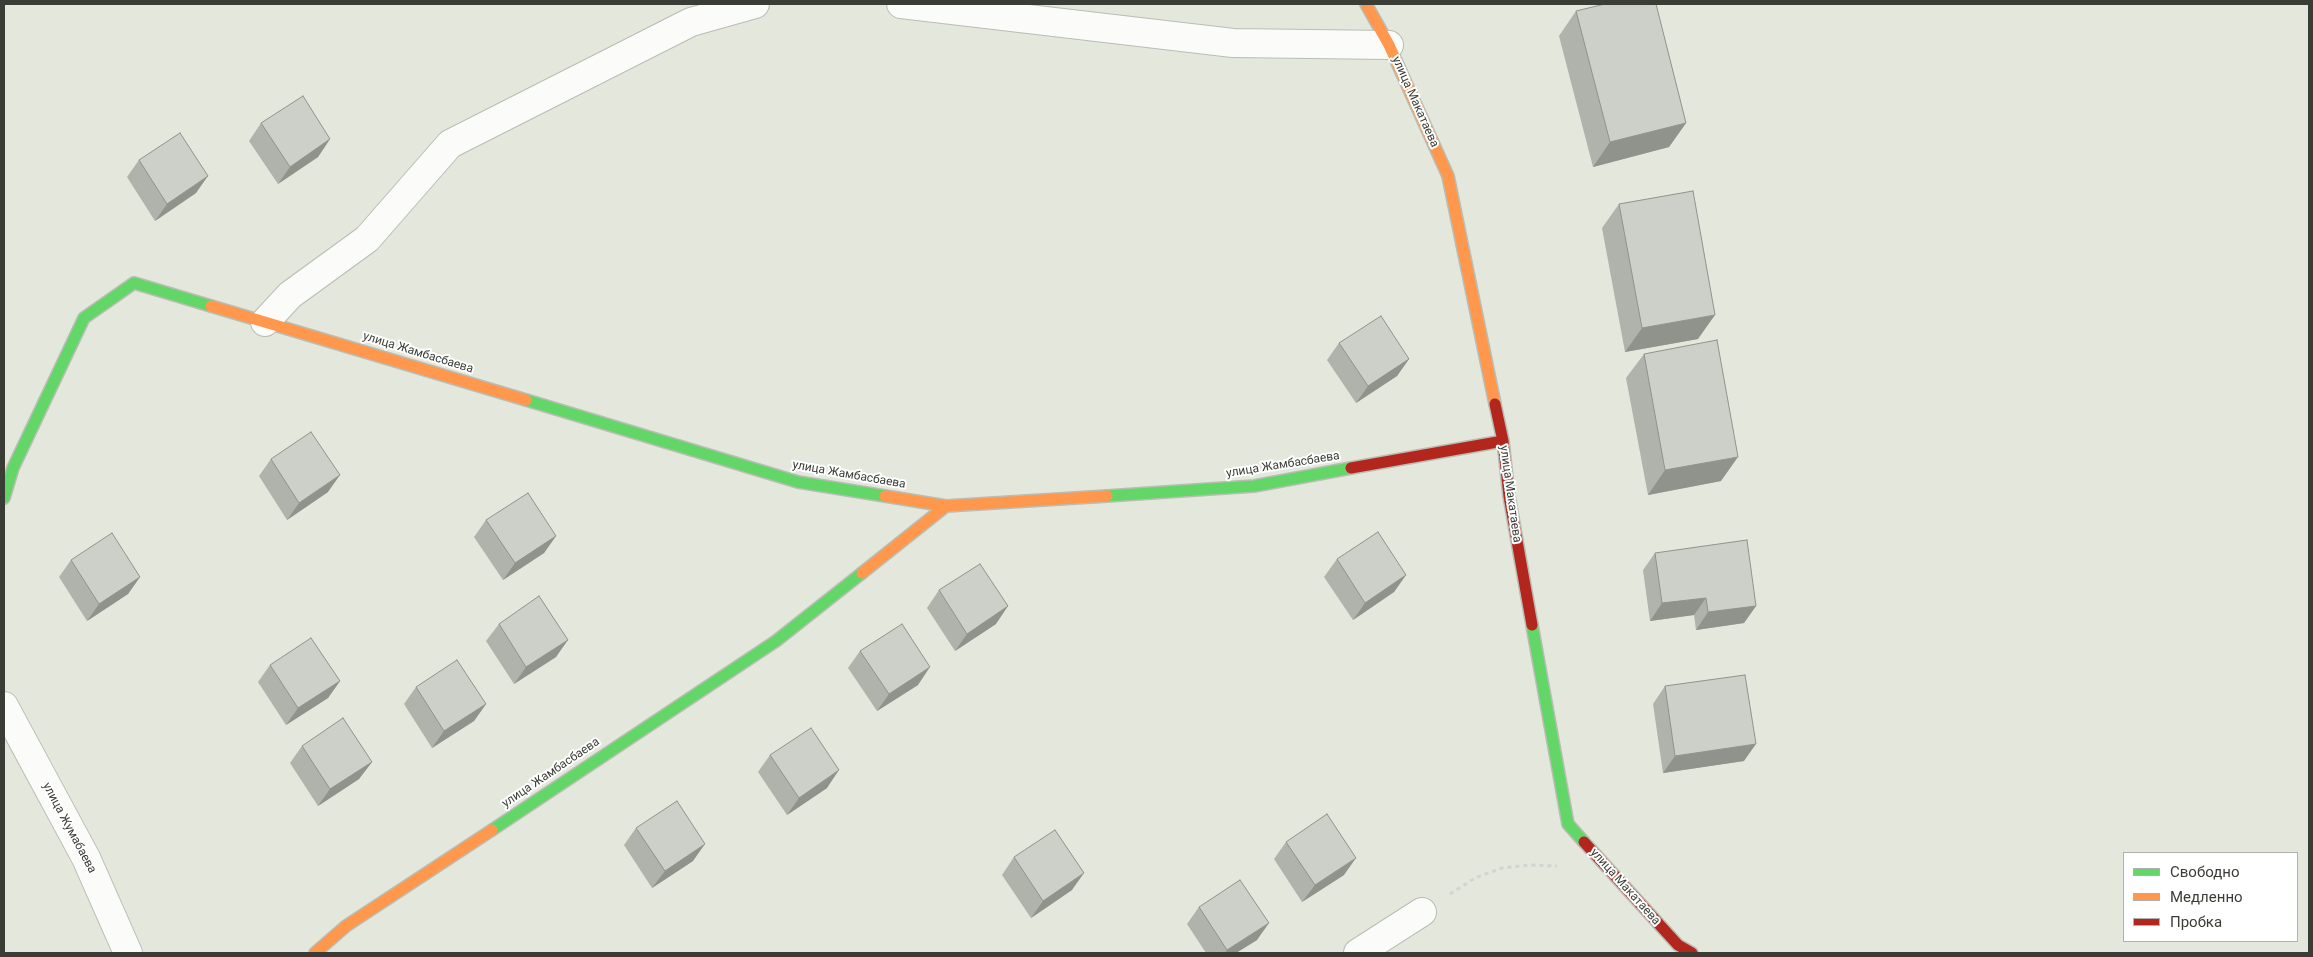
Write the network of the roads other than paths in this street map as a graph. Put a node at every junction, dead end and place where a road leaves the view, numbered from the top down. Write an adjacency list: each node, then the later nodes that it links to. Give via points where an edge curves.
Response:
1 (755, 4): 5 (street, via 692,22 450,144 367,239 290,295)
2 (901, 4): 4 (street, via 1233,43)
3 (1366, 4): 4 (street, улица Макатаева)
4 (1389, 45): 6 (street, улица Макатаева, via 1448,176)
5 (265, 322): 7 (street, улица Жамбасбаева, via 134,283 84,318 13,468); 8 (street, улица Жамбасбаева, via 798,482)
6 (1503, 441): 8 (street, улица Жамбасбаева, via 1254,486); 14 (street, улица Макатаева, via 1509,496 1568,824 1678,945)
7 (4, 498)
8 (946, 506): 12 (street, улица Жамбасбаева, via 776,641 346,926)
9 (4, 706): 11 (street, улица Жумабаева, via 86,858)
10 (1422, 912): 13 (street)
11 (128, 953)
12 (315, 953)
13 (1358, 953)
14 (1692, 953)

